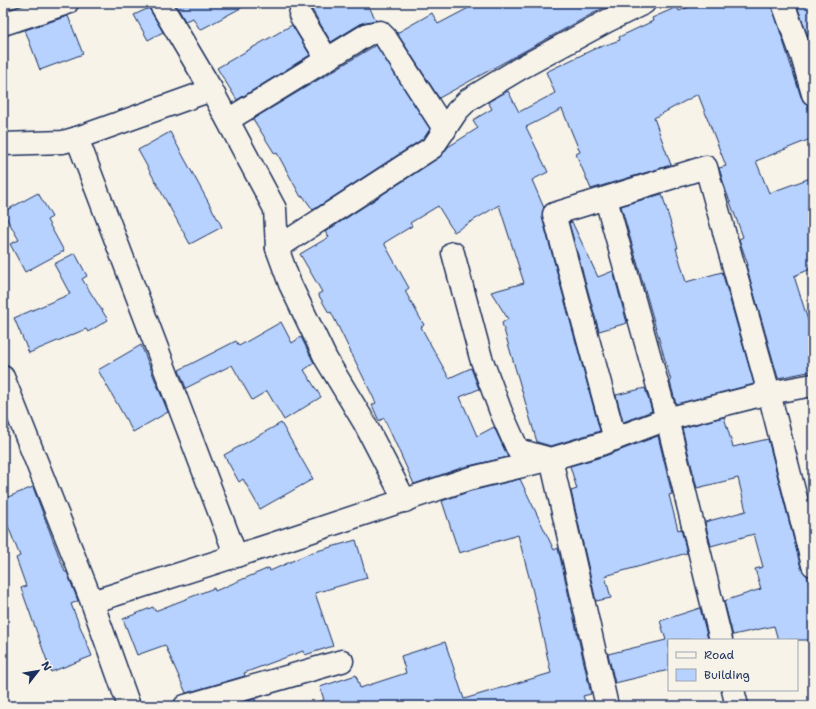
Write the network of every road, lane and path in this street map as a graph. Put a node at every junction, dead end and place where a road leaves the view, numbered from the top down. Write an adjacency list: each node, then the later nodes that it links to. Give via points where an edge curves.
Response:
1 (67, 3): 6 (street)
2 (160, 3): 8 (street)
3 (644, 3): 11 (street, via 519,69 468,100 457,110)
4 (783, 3): 9 (street)
5 (300, 15): 7 (street)
6 (3, 24)
7 (327, 59): 10 (street); 11 (street, via 368,34 380,32)
8 (211, 89): 10 (street); 12 (street)
9 (813, 94)
10 (228, 120): 15 (street, via 275,209)
11 (445, 130): 15 (street, via 433,146)
12 (77, 138): 13 (street, via 63,142); 24 (street)
13 (3, 144)
14 (606, 199): 19 (street, via 706,167); 20 (street); 21 (street, via 554,214)
15 (277, 248): 23 (street, via 290,284 326,359 364,422)
16 (453, 253): 22 (street, via 481,358 518,450)
17 (3, 376): 26 (street)
18 (813, 385): 19 (street)
19 (769, 393): 20 (street); 25 (street)
20 (667, 419): 21 (street); 27 (street)
21 (615, 439): 22 (street)
22 (551, 459): 23 (street, via 468,479); 32 (street)
23 (405, 501): 24 (street)
24 (236, 556): 26 (street)
25 (813, 565)
26 (92, 602): 30 (street)
27 (721, 639)
28 (342, 661): 31 (street)
29 (734, 691): 33 (street)
30 (129, 706)
31 (185, 706)
32 (607, 706)
33 (737, 706)

